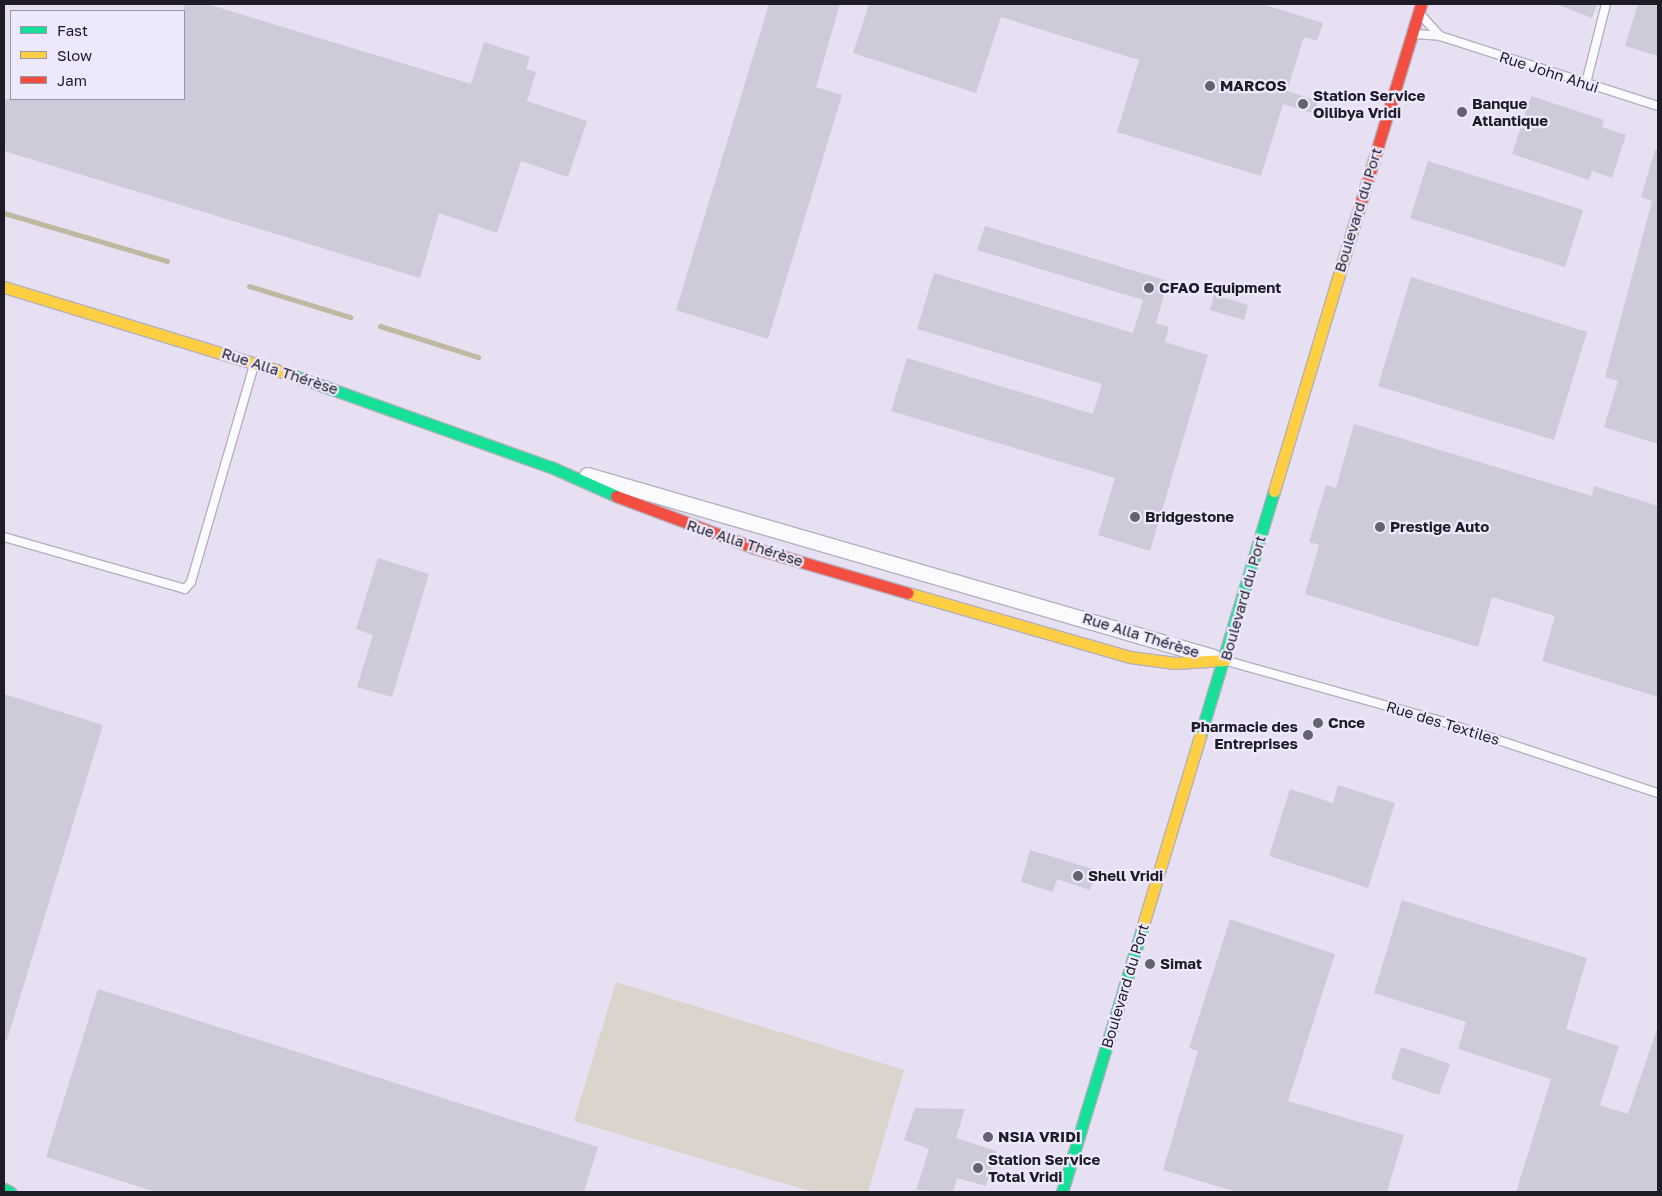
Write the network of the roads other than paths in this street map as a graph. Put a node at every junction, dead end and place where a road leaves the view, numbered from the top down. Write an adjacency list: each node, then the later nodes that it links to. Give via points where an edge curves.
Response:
1 (1606, 4): 5 (lane)
2 (1420, 8): 3 (street, Boulevard du Port); 4 (lane, Rue John Ahui)
3 (1411, 34): 4 (lane, Rue John Ahui); 11 (street, Boulevard du Port)
4 (1440, 36): 5 (lane, Rue John Ahui)
5 (1586, 83): 6 (lane, Rue John Ahui)
6 (1658, 106)
7 (4, 287): 8 (street, Rue Alla Thérèse)
8 (255, 363): 9 (street, Rue Alla Thérèse); 10 (lane, via 191,582 185,589)
9 (551, 467): 11 (street, Rue Alla Thérèse); 11 (street, Rue Alla Thérèse, via 666,518 754,548 1111,651 1175,663)
10 (4, 537)
11 (1225, 660): 12 (lane, Rue des Textiles, via 1444,722); 15 (street, Boulevard du Port)
12 (1658, 793)
13 (4, 1189): 14 (street)
14 (10, 1192)
15 (1062, 1192)

